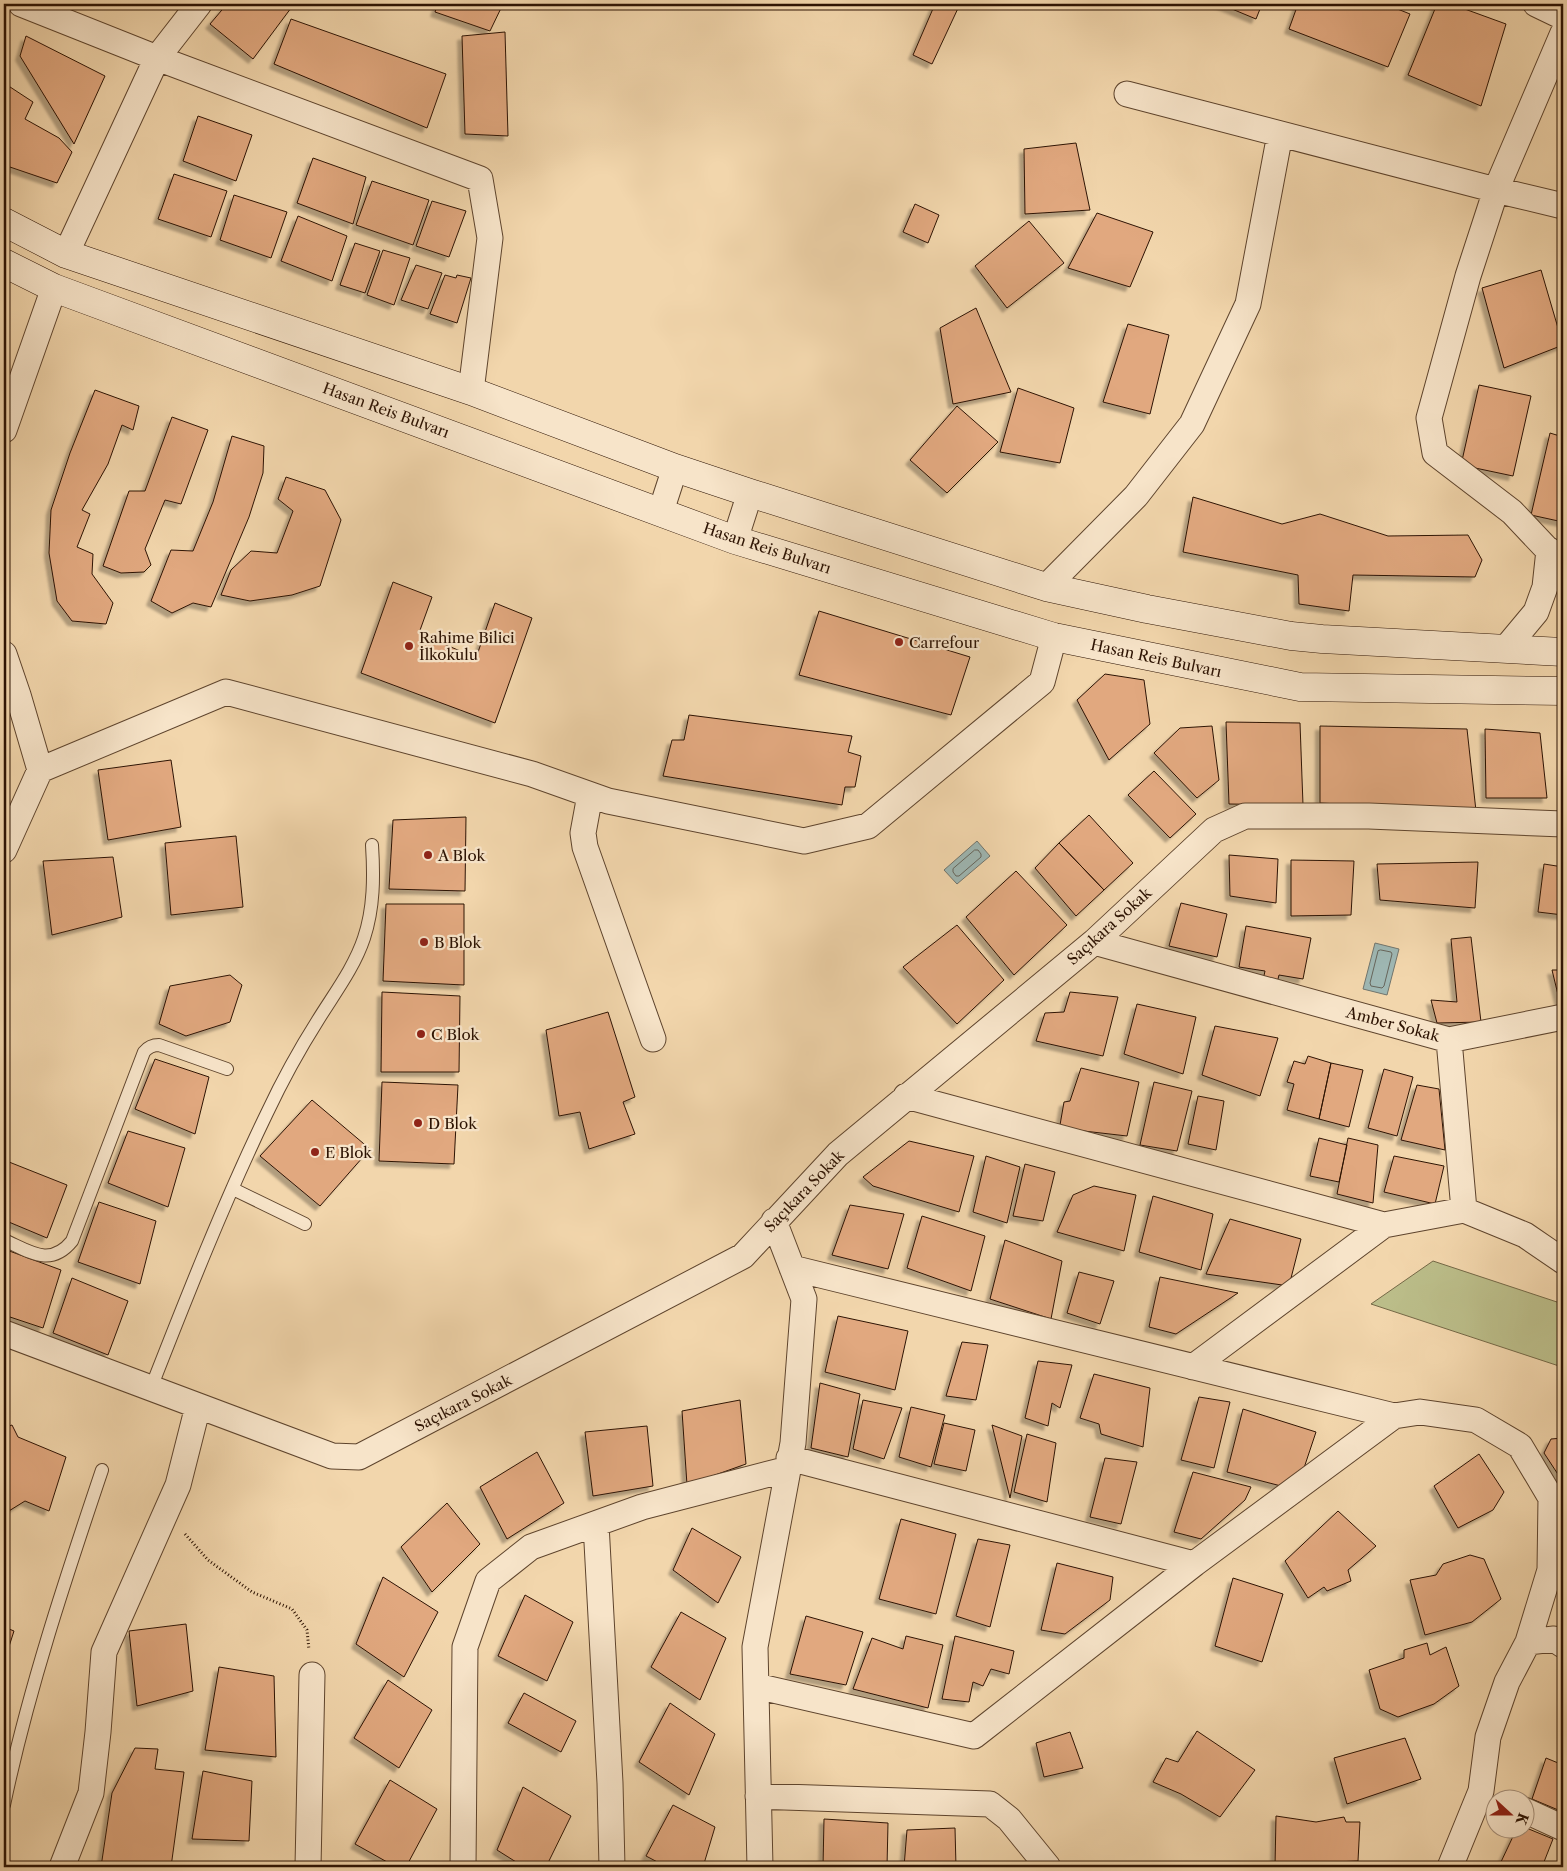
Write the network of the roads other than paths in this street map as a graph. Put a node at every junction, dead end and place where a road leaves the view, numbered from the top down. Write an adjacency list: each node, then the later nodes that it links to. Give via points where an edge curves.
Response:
1 (20, 4): 6 (street)
2 (199, 4): 6 (street)
3 (1536, 4): 4 (street)
4 (1563, 17)
5 (1563, 33): 9 (street)
6 (157, 58): 12 (street); 15 (street, via 480,179 490,238)
7 (1127, 94): 8 (street)
8 (1280, 134): 9 (street); 22 (street, via 1248,304 1192,424 1136,496)
9 (1496, 190): 10 (street); 21 (street, via 1468,276 1429,418 1435,453 1512,512)
10 (1563, 206)
11 (4, 222): 12 (main road)
12 (66, 254): 15 (main road)
13 (4, 263): 14 (main road, Hasan Reis Bulvarı)
14 (54, 288): 16 (street); 19 (main road, Hasan Reis Bulvarı)
15 (470, 391): 17 (main road)
16 (4, 430)
17 (675, 468): 18 (main road); 19 (street)
18 (750, 493): 20 (street); 22 (main road)
19 (661, 511): 20 (main road, Hasan Reis Bulvarı)
20 (735, 540): 23 (main road, Hasan Reis Bulvarı)
21 (1556, 558): 24 (street, via 1536,612)
22 (1046, 586): 24 (main road, via 1291,636)
23 (1054, 637): 27 (main road, Hasan Reis Bulvarı, via 1300,687); 30 (street, via 1042,682 868,826 804,841 608,801)
24 (1506, 648): 25 (main road)
25 (1563, 652)
26 (4, 654): 28 (street)
27 (1563, 691)
28 (11, 697): 29 (street)
29 (40, 770): 30 (street, via 226,692 532,774); 33 (street)
30 (590, 794): 36 (street, via 583,833 585,847)
31 (1563, 824): 34 (street, Saçıkara Sokak, via 1369,816 1245,816 1214,830)
32 (372, 845): 40 (lane, via 372,896 368,924 359,951 286,1074)
33 (4, 850)
34 (1094, 942): 37 (street, Amber Sokak); 39 (street, Saçıkara Sokak)
35 (1563, 1018): 37 (street)
36 (653, 1040)
37 (1449, 1040): 41 (street, Amber Sokak)
38 (227, 1068): 45 (lane, via 159,1045 147,1048 72,1241 60,1252 42,1257)
39 (906, 1096): 42 (street, Saçıkara Sokak, via 838,1154); 44 (street)
40 (233, 1189): 43 (lane); 50 (lane)
41 (1464, 1210): 44 (street); 46 (street, via 1525,1235)
42 (774, 1221): 47 (street); 51 (street, Saçıkara Sokak, via 743,1256 359,1457 332,1456)
43 (305, 1224)
44 (1384, 1225): 49 (street)
45 (4, 1240)
46 (1563, 1261)
47 (792, 1268): 49 (street); 53 (street, via 804,1299)
48 (4, 1333): 50 (street, Saçıkara Sokak)
49 (1193, 1367): 52 (street)
50 (151, 1388): 51 (street, Saçıkara Sokak)
51 (198, 1406): 67 (street, via 178,1485 104,1652 91,1793)
52 (1394, 1416): 56 (street); 57 (street, via 1420,1412 1476,1420 1520,1446 1551,1498 1550,1570)
53 (789, 1464): 55 (street, via 642,1507); 56 (street); 60 (street, via 755,1647)
54 (102, 1470): 63 (lane, via 58,1601 15,1752)
55 (596, 1524): 69 (street, via 531,1547 488,1581 465,1647); 70 (street)
56 (1194, 1564): 60 (street, via 974,1736)
57 (1528, 1642): 58 (street, via 1554,1639); 61 (street, via 1506,1682 1488,1737)
58 (1563, 1645)
59 (312, 1675): 68 (street)
60 (756, 1686): 62 (street)
61 (1490, 1788)
62 (758, 1796): 71 (street); 72 (street, via 990,1804 1009,1819)
63 (4, 1805)
64 (1484, 1806): 73 (street)
65 (1534, 1815): 66 (street)
66 (1563, 1828)
67 (62, 1867)
68 (308, 1867)
69 (463, 1867)
70 (612, 1867)
71 (760, 1867)
72 (1048, 1867)
73 (1450, 1867)

